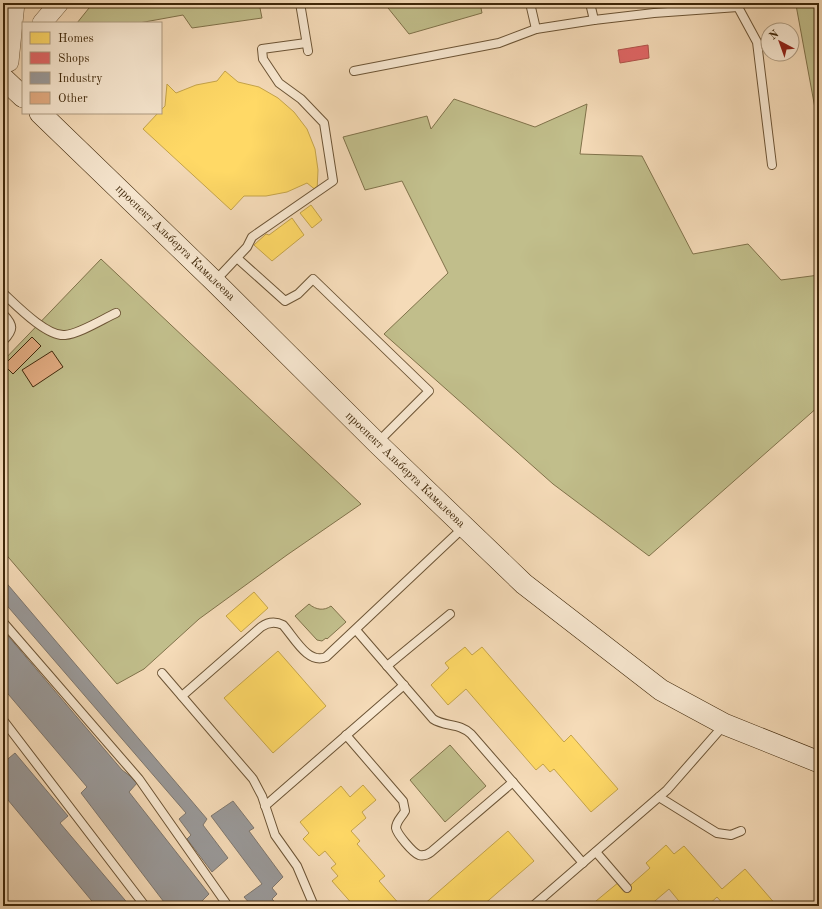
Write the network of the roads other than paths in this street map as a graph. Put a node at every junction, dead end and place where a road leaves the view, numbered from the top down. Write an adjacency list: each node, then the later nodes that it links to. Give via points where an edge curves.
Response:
1 (15, 3): 10 (street)
2 (59, 3): 7 (street)
3 (300, 3): 15 (lane, via 307,47 262,50 264,59 279,83 301,99 324,123 333,181 252,237)
4 (530, 3): 8 (lane)
5 (590, 3): 6 (lane)
6 (594, 20): 8 (lane); 14 (lane, via 738,7 757,42)
7 (43, 22)
8 (536, 29): 11 (lane, via 499,42)
9 (22, 47): 10 (street)
10 (5, 70): 12 (main road)
11 (354, 71)
12 (22, 96)
13 (41, 114): 16 (main road, проспект Альберта Камалеева)
14 (772, 165)
15 (237, 258): 16 (lane); 21 (lane, via 285,301 298,294 313,279 429,391)
16 (215, 282): 21 (main road, проспект Альберта Камалеева)
17 (3, 293): 18 (lane, via 26,315 54,334 66,335 79,331)
18 (116, 313)
19 (3, 314): 20 (lane, via 11,325 9,335)
20 (3, 341)
21 (377, 443): 22 (main road, проспект Альберта Камалеева)
22 (464, 527): 25 (lane); 31 (main road, проспект Альберта Камалеева, via 524,584 661,690)
23 (450, 614): 26 (lane)
24 (3, 622): 42 (lane, via 139,779)
25 (356, 630): 26 (lane); 29 (lane, via 330,655 316,659 308,655 282,626 275,623 265,624)
26 (387, 666): 28 (lane)
27 (162, 673): 29 (lane)
28 (404, 685): 32 (lane); 34 (lane, via 435,720 441,724 467,730)
29 (182, 696): 36 (lane, via 250,774 260,790)
30 (3, 720): 41 (lane)
31 (724, 724): 33 (main road, проспект Альберта Камалеева); 35 (lane, via 671,787)
32 (346, 735): 34 (lane, via 405,804 405,811 397,823 396,830 420,856 431,852); 36 (lane)
33 (819, 762)
34 (512, 782): 39 (lane)
35 (659, 797): 37 (lane, via 717,833 731,835); 38 (lane)
36 (265, 806): 43 (lane, via 275,836 297,866)
37 (741, 831)
38 (596, 852): 39 (lane); 40 (lane)
39 (583, 863): 44 (lane)
40 (627, 888)
41 (145, 906)
42 (228, 906)
43 (314, 906)
44 (533, 906)

